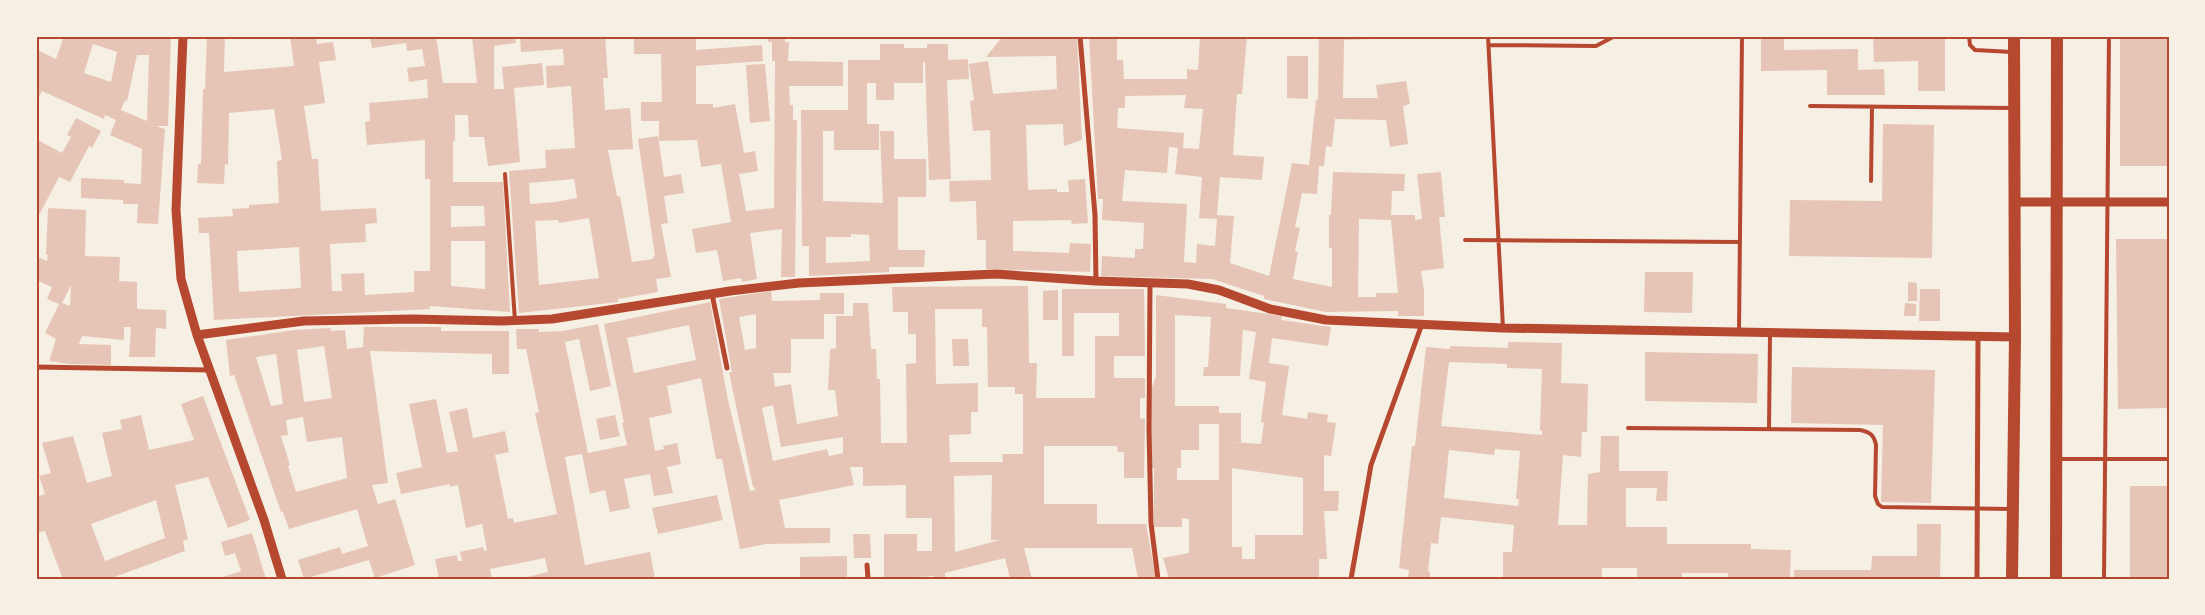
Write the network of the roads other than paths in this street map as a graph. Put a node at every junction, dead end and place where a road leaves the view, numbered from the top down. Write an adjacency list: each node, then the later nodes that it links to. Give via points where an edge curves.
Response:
1 (183, 36): 34 (street, via 176,210 181,279)
2 (345, 36): 3 (lane)
3 (358, 36)
4 (1080, 36): 26 (street, via 1095,214)
5 (1488, 36): 12 (lane)
6 (1615, 36): 12 (lane, via 1596,46)
7 (1742, 36): 25 (lane)
8 (1969, 36): 13 (lane, via 1970,45 1975,50)
9 (2014, 36): 13 (main road)
10 (2057, 36): 21 (main road)
11 (2109, 36): 22 (lane)
12 (1488, 45): 24 (lane)
13 (2014, 52): 16 (main road)
14 (1810, 106): 15 (lane)
15 (1872, 106): 16 (lane); 18 (lane)
16 (2014, 108): 19 (main road)
17 (505, 174): 29 (lane)
18 (1871, 181)
19 (2014, 202): 21 (street); 36 (main road)
20 (2169, 202): 22 (street)
21 (2057, 203): 22 (street); 42 (main road)
22 (2106, 203): 43 (lane)
23 (1465, 240): 24 (lane)
24 (1498, 240): 25 (lane); 31 (lane)
25 (1740, 242): 32 (lane)
26 (1096, 281): 27 (street); 28 (street, via 996,274 799,284)
27 (1150, 283): 30 (street, via 1188,284 1219,290 1270,309 1326,320); 50 (street, via 1151,523)
28 (712, 294): 29 (street, via 552,319); 38 (street)
29 (515, 321): 34 (street, via 304,321)
30 (1422, 324): 31 (street); 51 (street, via 1370,465)
31 (1503, 328): 32 (street)
32 (1739, 334): 33 (street)
33 (1770, 334): 35 (street); 41 (lane)
34 (197, 336): 39 (street)
35 (1978, 337): 36 (street); 45 (street)
36 (2015, 337): 46 (main road)
37 (36, 368): 39 (street)
38 (727, 368)
39 (209, 370): 48 (street)
40 (1628, 428): 41 (lane)
41 (1770, 429): 45 (lane, via 1868,432 1876,445 1875,496 1878,504 1888,508)
42 (2057, 459): 43 (lane); 54 (main road)
43 (2106, 459): 44 (lane); 55 (lane)
44 (2169, 459)
45 (1977, 509): 46 (lane); 52 (street)
46 (2013, 509): 53 (main road)
47 (867, 565): 49 (street)
48 (282, 579)
49 (868, 579)
50 (1158, 579)
51 (1351, 579)
52 (1977, 579)
53 (2012, 579)
54 (2056, 579)
55 (2104, 579)

